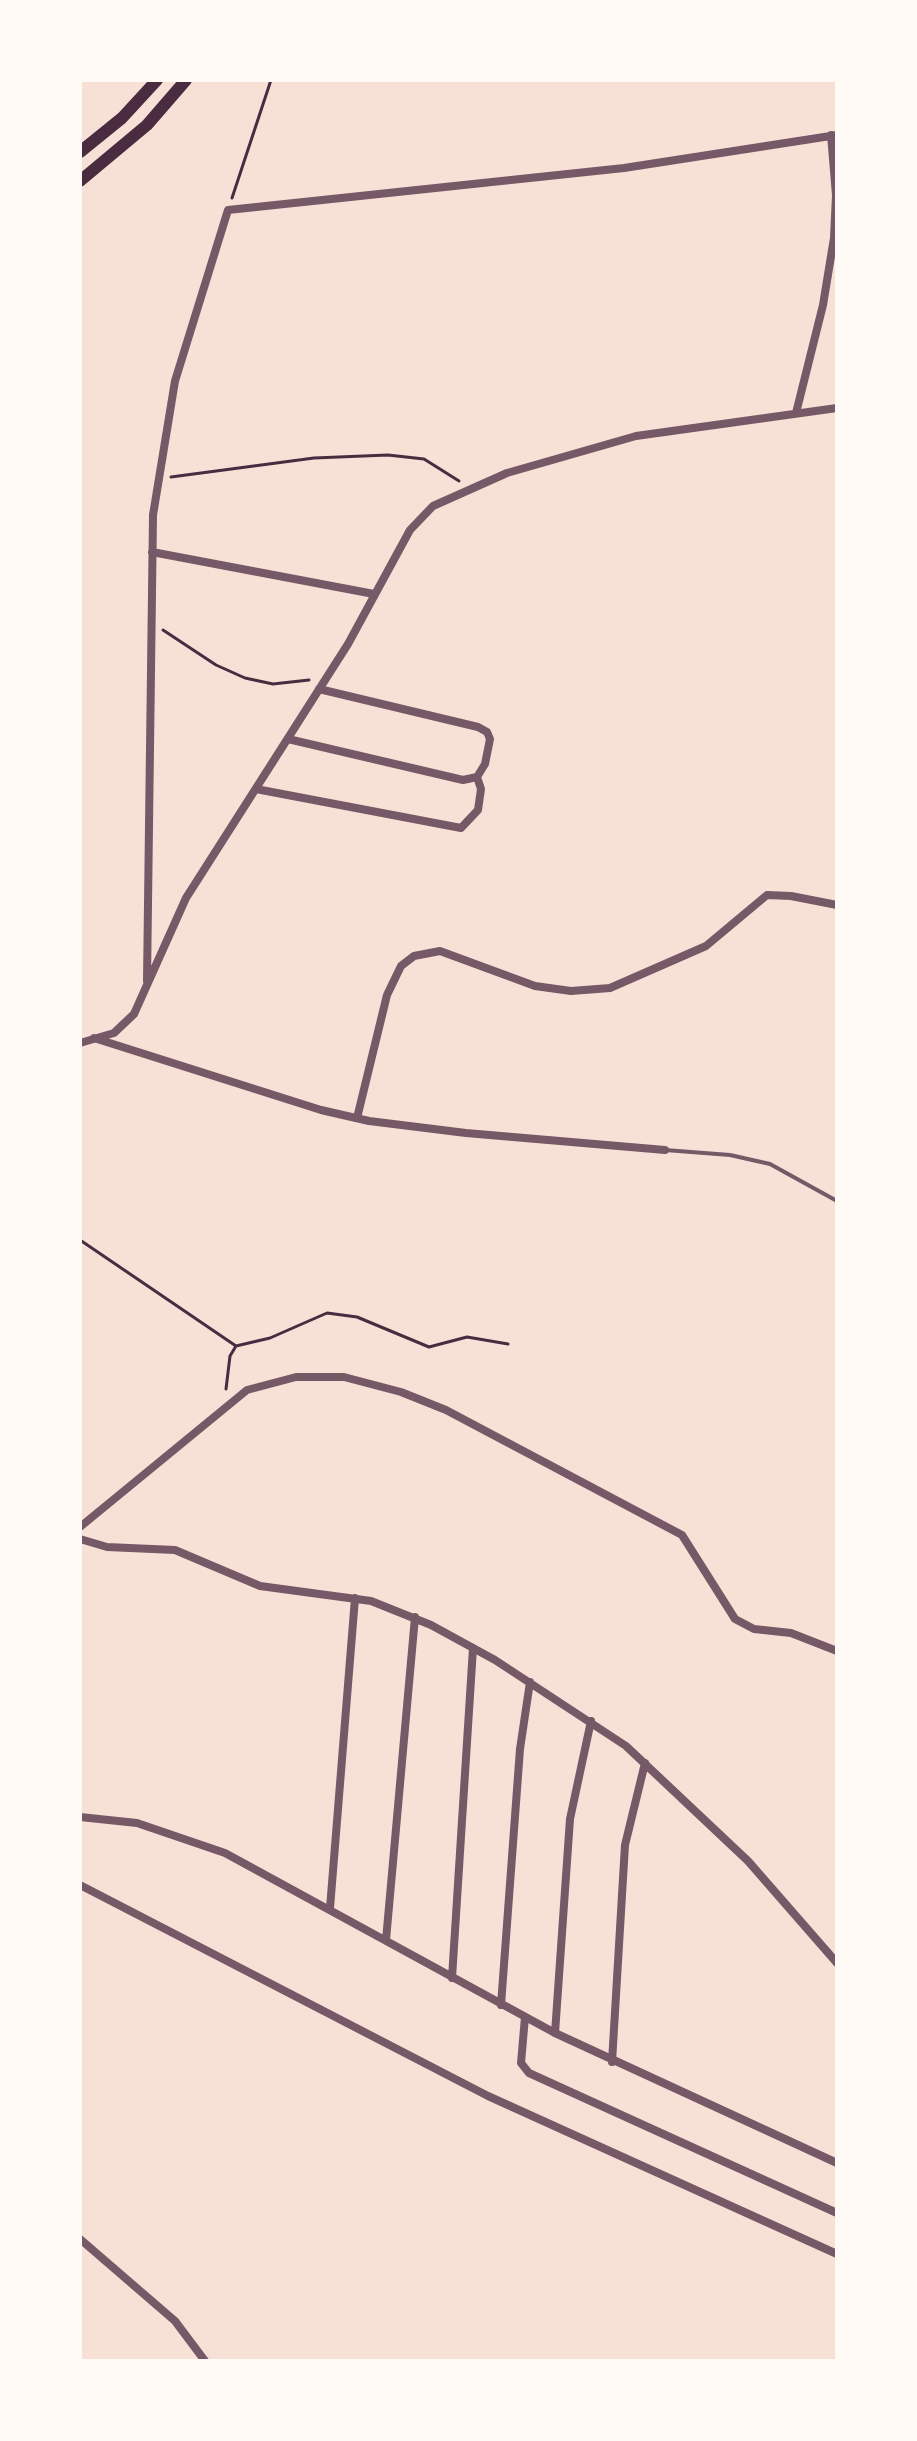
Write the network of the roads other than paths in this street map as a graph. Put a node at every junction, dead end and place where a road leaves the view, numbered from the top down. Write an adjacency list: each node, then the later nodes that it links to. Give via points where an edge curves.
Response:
1 (157, 80): 4 (highway)
2 (186, 80): 5 (highway, via 147,125)
3 (834, 135): 7 (street, via 834,238); 8 (street, via 624,168 228,210 175,381)
4 (80, 152)
5 (80, 181)
6 (837, 408): 7 (street)
7 (796, 413): 9 (street, via 636,436 469,488 423,515)
8 (152, 552): 9 (street); 15 (street)
9 (374, 594): 10 (street)
10 (319, 689): 11 (street); 12 (street, via 487,732 491,745)
11 (288, 739): 12 (street, via 463,780); 13 (street)
12 (477, 777): 13 (street, via 478,810 461,828)
13 (256, 789): 15 (street, via 186,898)
14 (837, 905): 18 (street, via 767,895 706,946 610,988 571,991 535,986 440,951 414,956 401,966 383,1006)
15 (147, 981): 16 (street, via 125,1026)
16 (94, 1038): 17 (street); 18 (street)
17 (80, 1043)
18 (357, 1118): 19 (street)
19 (665, 1150): 20 (lane, via 770,1164)
20 (837, 1201)
21 (80, 1527): 26 (street, via 247,1390 312,1375 344,1377 435,1405 682,1535 735,1619)
22 (80, 1539): 23 (street, via 107,1547 175,1550 260,1586)
23 (355, 1598): 24 (street); 32 (street)
24 (415, 1617): 25 (street); 33 (street)
25 (473, 1648): 27 (street); 35 (street)
26 (837, 1651)
27 (530, 1682): 28 (street); 36 (street)
28 (591, 1721): 29 (street); 38 (street, via 570,1819)
29 (645, 1763): 34 (street, via 748,1861); 39 (street, via 625,1845)
30 (80, 1817): 32 (street, via 137,1823 174,1834 225,1853)
31 (80, 1885): 43 (street, via 488,2096)
32 (330, 1908): 33 (street)
33 (386, 1940): 35 (street)
34 (837, 1963)
35 (452, 1978): 36 (street)
36 (501, 2005): 37 (street)
37 (525, 2017): 38 (street); 41 (street, via 521,2063 529,2073)
38 (555, 2033): 39 (street)
39 (612, 2062): 40 (street)
40 (837, 2163)
41 (837, 2213)
42 (80, 2239): 44 (street, via 175,2321)
43 (837, 2254)
44 (205, 2361)

